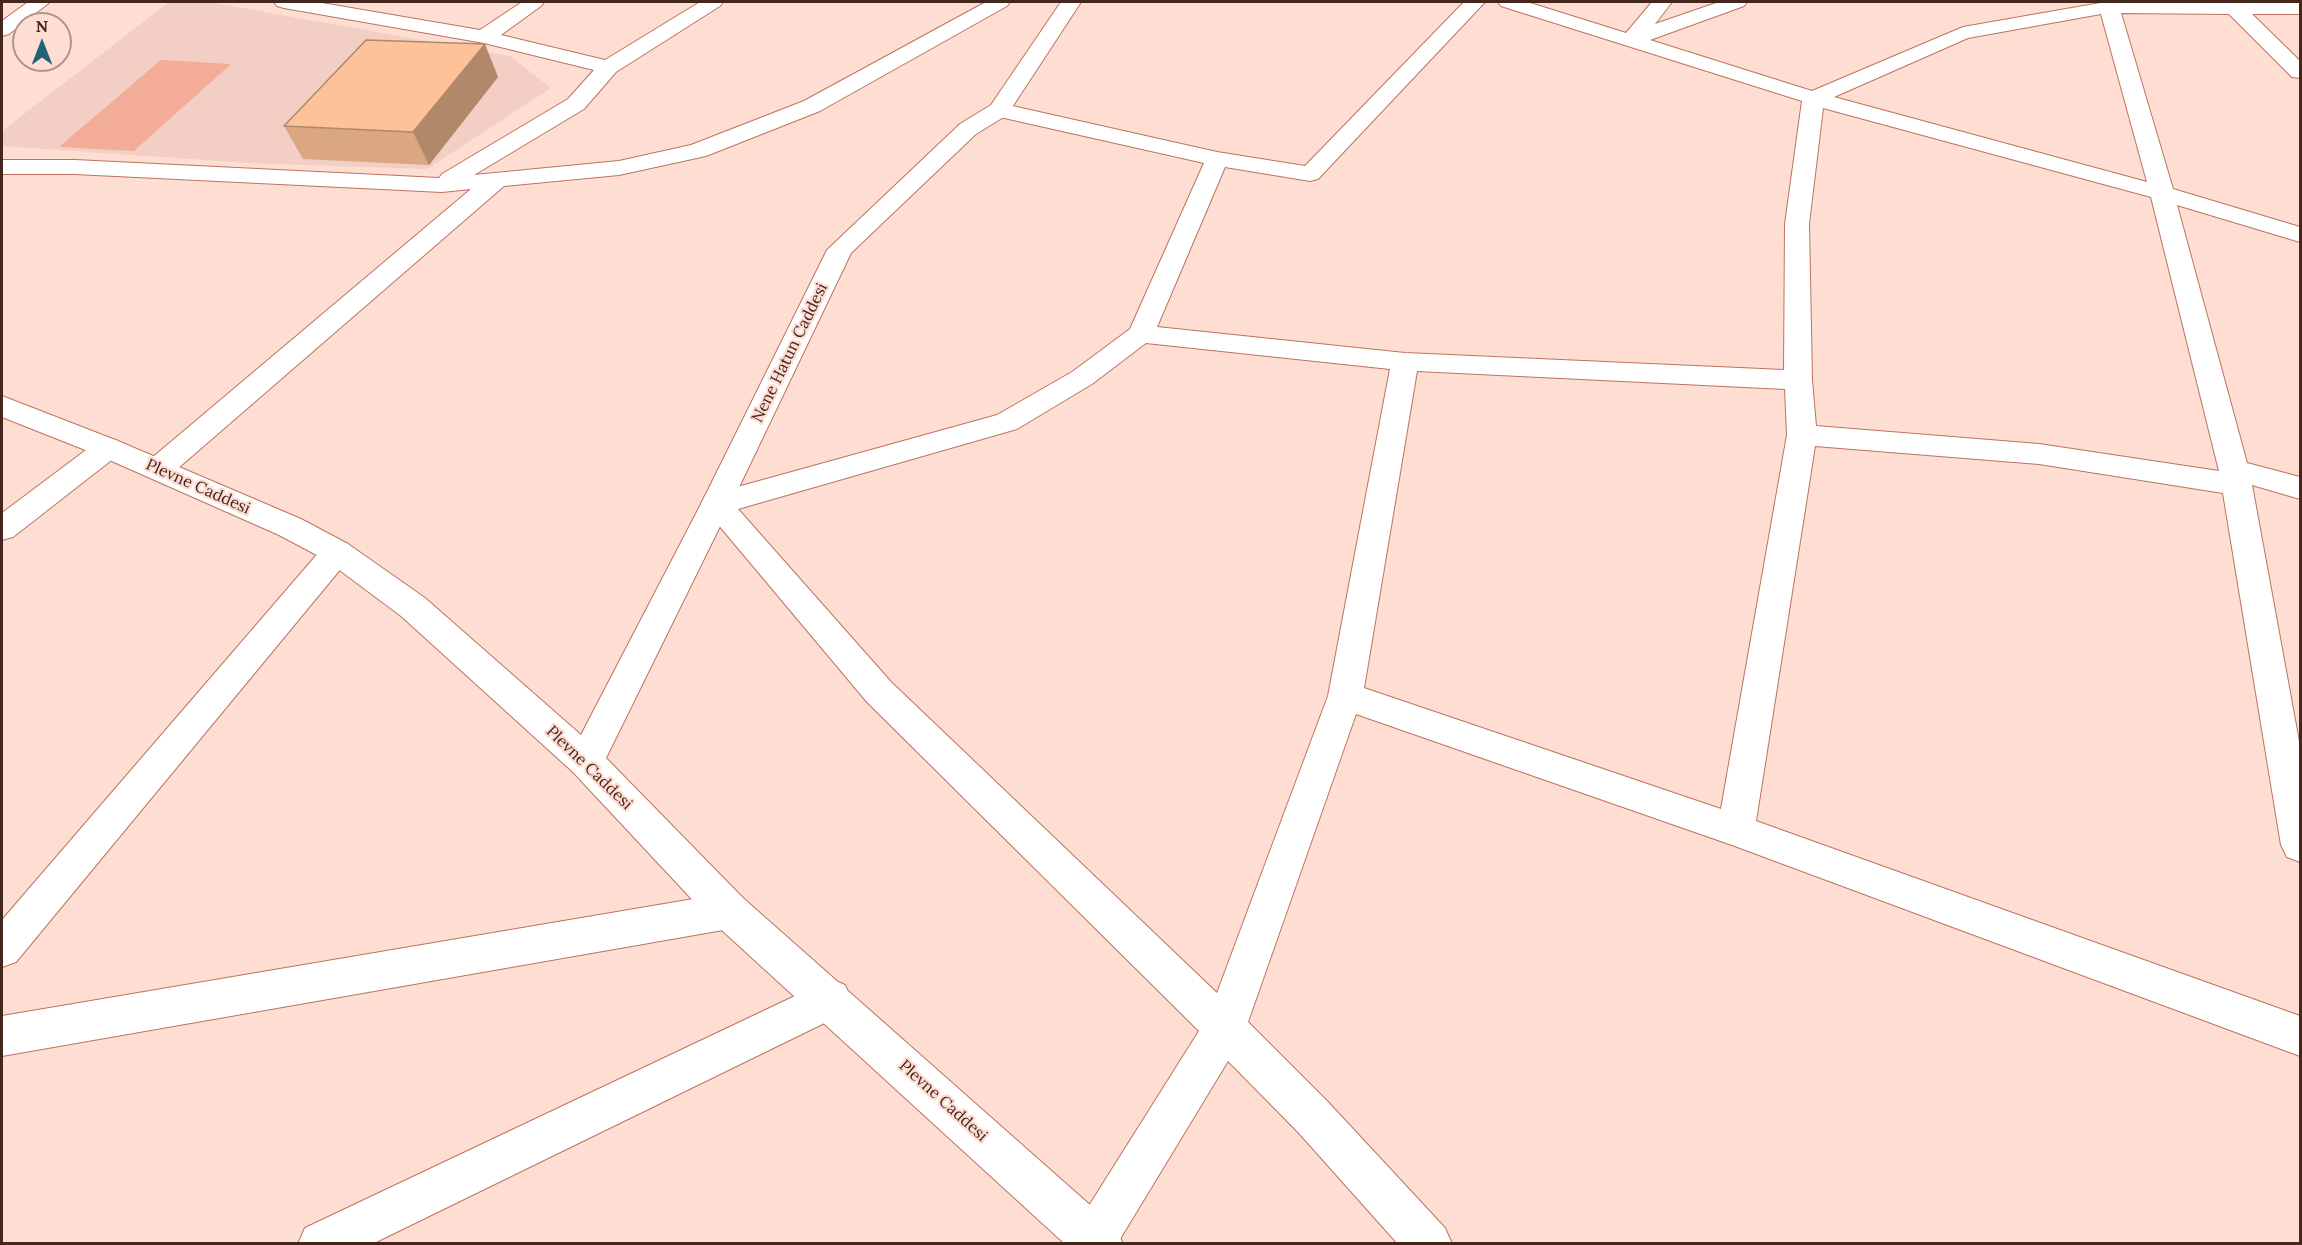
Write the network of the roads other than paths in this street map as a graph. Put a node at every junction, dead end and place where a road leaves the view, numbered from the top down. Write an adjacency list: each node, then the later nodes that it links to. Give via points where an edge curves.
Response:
1 (40, 2): 15 (street)
2 (284, 2): 11 (street)
3 (534, 2): 16 (street)
4 (713, 2): 18 (street)
5 (1000, 2): 24 (street, via 812,106 698,151 619,168)
6 (1475, 2): 22 (street, via 1310,174)
7 (1508, 2): 17 (street)
8 (1662, 2): 17 (street)
9 (1737, 2): 17 (street)
10 (1065, 3): 21 (street, Nene Hatun Caddesi)
11 (352, 7): 16 (street)
12 (2109, 7): 13 (street); 20 (street, via 1963,33); 26 (street)
13 (2235, 8): 14 (street); 19 (street)
14 (2301, 8)
15 (2, 30)
16 (484, 37): 18 (street)
17 (1632, 39): 20 (street)
18 (608, 67): 25 (street, via 576,104)
19 (2301, 72)
20 (1813, 98): 26 (street); 30 (street, via 1797,224)
21 (999, 110): 22 (street); 37 (street, Nene Hatun Caddesi, via 968,129 840,250)
22 (1217, 159): 28 (street)
23 (2, 167): 25 (street)
24 (498, 179): 25 (street); 34 (street)
25 (442, 184)
26 (2162, 193): 27 (street); 35 (street)
27 (2301, 235)
28 (1141, 334): 29 (street); 37 (street, via 1082,378 1007,422)
29 (1405, 362): 30 (street); 40 (street)
30 (1798, 380): 32 (street)
31 (2, 406): 33 (street, Plevne Caddesi)
32 (1802, 435): 35 (street, via 2040,454); 42 (street)
33 (108, 448): 34 (street, Plevne Caddesi); 38 (street)
34 (158, 469): 39 (street, Plevne Caddesi)
35 (2234, 477): 36 (street); 43 (street)
36 (2301, 488)
37 (716, 504): 41 (street, Nene Hatun Caddesi); 47 (street, via 879,692)
38 (2, 529)
39 (337, 552): 41 (street, Plevne Caddesi, via 413,607); 45 (street)
40 (1345, 696): 42 (street); 47 (street)
41 (586, 762): 44 (street, Plevne Caddesi)
42 (1736, 830): 49 (street)
43 (2301, 845)
44 (729, 910): 46 (street, Plevne Caddesi); 48 (street)
45 (2, 949)
46 (831, 999): 50 (street, Plevne Caddesi); 51 (street)
47 (1225, 1028): 50 (street); 52 (street)
48 (2, 1036)
49 (2301, 1036)
50 (1095, 1242)
51 (321, 1244)
52 (1429, 1244)

